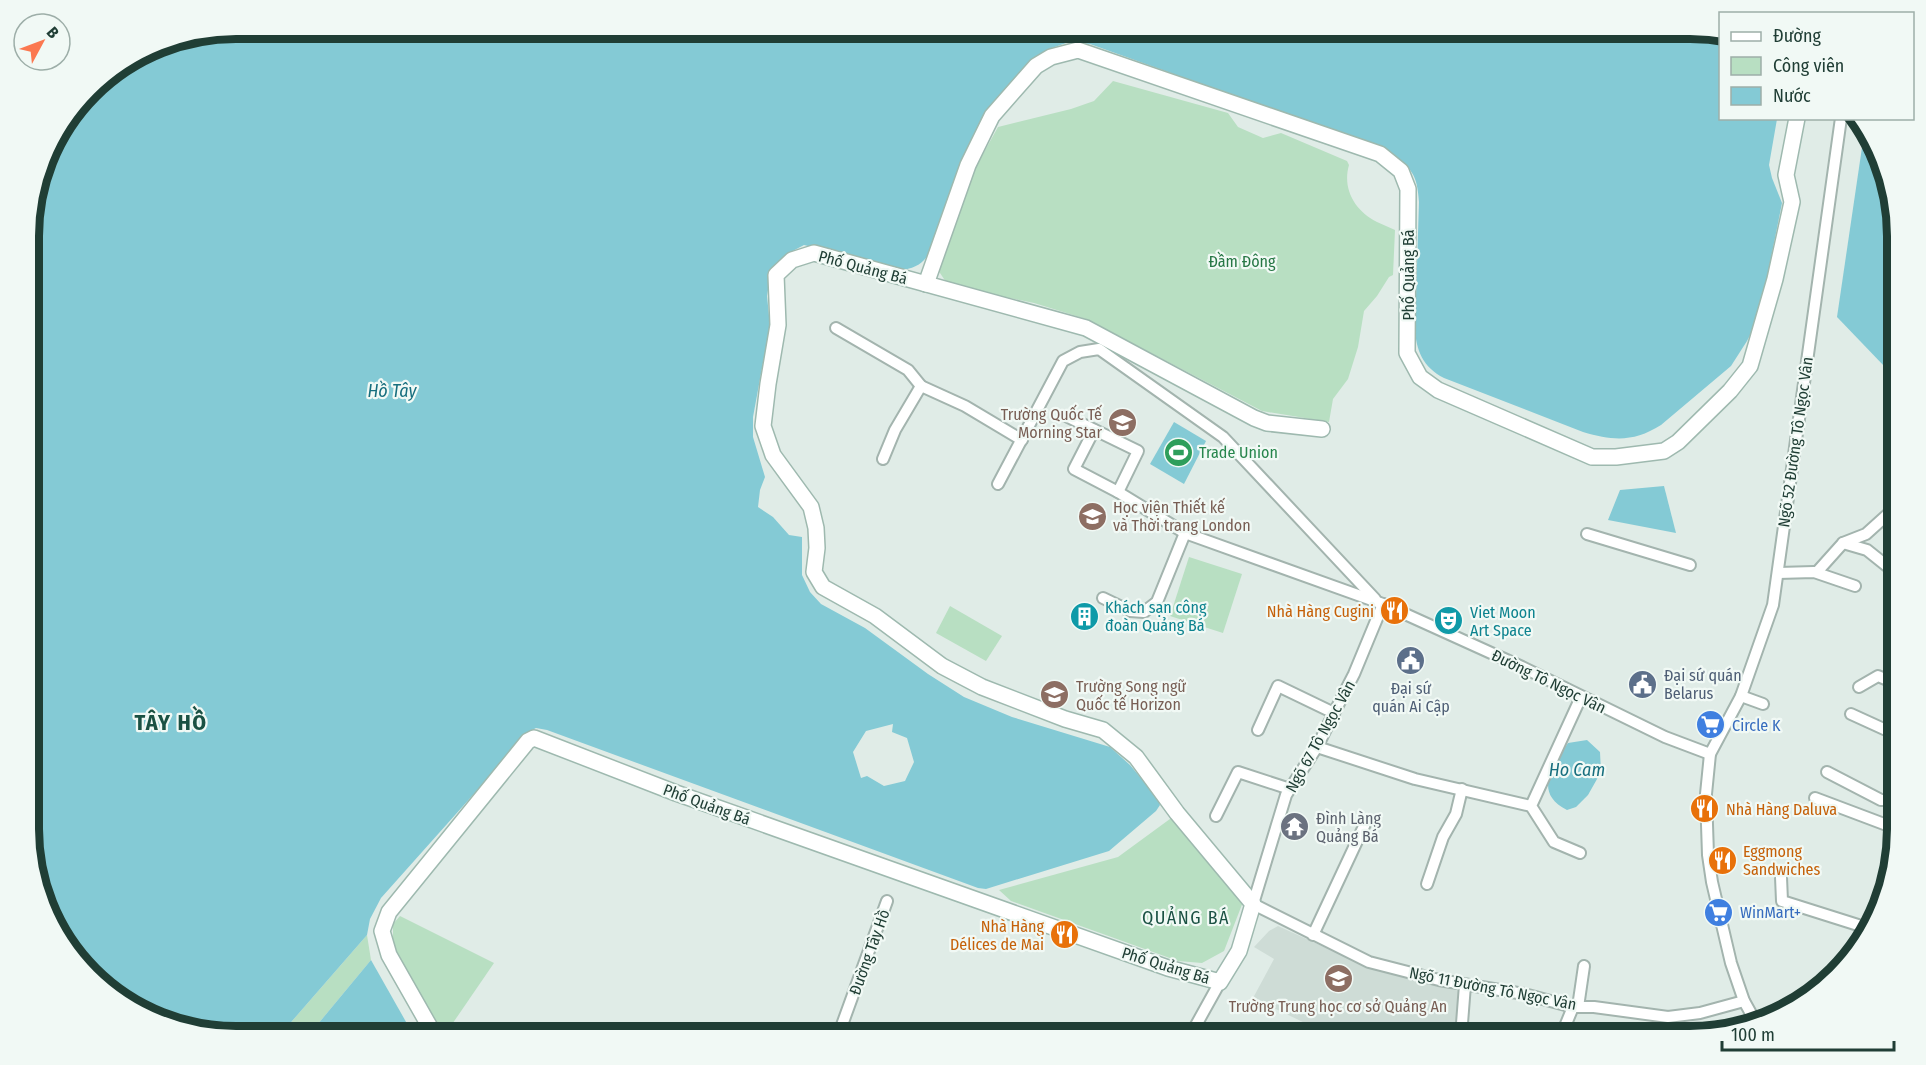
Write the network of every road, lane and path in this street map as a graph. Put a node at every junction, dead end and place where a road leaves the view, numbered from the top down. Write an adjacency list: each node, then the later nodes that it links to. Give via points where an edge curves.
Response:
1 (1797, 120): 3 (street, Phố Quảng Bá, via 1786,174 1792,202 1750,366 1730,391 1664,451 1592,457 1438,390 1420,377 1407,353 1408,189 1401,171 1380,154 1078,50 1051,57 1036,66 992,116 968,165)
2 (1841, 120): 20 (street, Ngõ 52 Đường Tô Ngọc Vân)
3 (926, 284): 7 (street, Phố Quảng Bá, via 1086,328 1254,418); 48 (street, Phố Quảng Bá, via 814,253 792,260 776,275 778,325 763,426 773,455 811,507 817,548 814,572 822,587 875,616 942,666 982,687 1103,730 1136,758)
4 (836, 328): 5 (street, via 908,370)
5 (921, 386): 9 (street, via 965,406); 10 (street)
6 (1066, 417): 8 (street)
7 (1322, 429)
8 (1094, 430): 12 (street, Đường Tô Ngọc Vân, via 1074,469); 12 (street, via 1138,451)
9 (1022, 440): 11 (street); 23 (street, via 1063,361 1080,352 1099,349 1223,437)
10 (883, 459)
11 (998, 484)
12 (1118, 492): 14 (street, Đường Tô Ngọc Vân)
13 (1887, 515): 16 (street, via 1866,534)
14 (1185, 533): 22 (street, via 1157,602 1144,612 1130,611); 23 (street, Đường Tô Ngọc Vân)
15 (1587, 534): 17 (street)
16 (1843, 543): 18 (street, via 1867,550); 19 (street)
17 (1690, 565)
18 (1887, 566)
19 (1817, 572): 20 (street); 21 (street)
20 (1778, 573): 26 (street, Ngõ 52 Đường Tô Ngọc Vân, via 1773,605)
21 (1855, 586)
22 (1103, 598)
23 (1380, 603): 27 (street, Đường Tô Ngọc Vân); 29 (street, Ngõ 67 Tô Ngọc Vân, via 1354,674)
24 (1887, 680): 25 (street, via 1878,676)
25 (1860, 687)
26 (1741, 696): 28 (street); 34 (street, Ngõ 52 Đường Tô Ngọc Vân)
27 (1581, 697): 34 (street, Đường Tô Ngọc Vân); 40 (street)
28 (1763, 704)
29 (1334, 713): 31 (street, via 1278,686); 33 (street, Ngõ 67 Tô Ngọc Vân)
30 (1851, 714): 32 (street)
31 (1258, 730)
32 (1887, 730)
33 (1317, 747): 36 (street, Ngõ 67 Tô Ngọc Vân); 37 (street, via 1415,779)
34 (1710, 754): 54 (street, via 1706,794 1710,864 1731,963)
35 (1827, 772): 39 (street)
36 (1290, 789): 41 (street, via 1238,772); 48 (street, Ngõ 67 Tô Ngọc Vân)
37 (1462, 789): 40 (street); 46 (street)
38 (1815, 798): 43 (street)
39 (1887, 800)
40 (1531, 806): 44 (street, via 1554,842)
41 (1216, 816)
42 (1365, 824): 50 (street)
43 (1887, 825)
44 (1580, 853)
45 (1781, 877): 49 (street, via 1782,901)
46 (1427, 885)
47 (887, 901): 58 (street, Đường Tây Hồ)
48 (1253, 904): 50 (street, Ngõ 11 Đường Tô Ngọc Vân); 52 (street, Phố Quảng Bá, via 1239,951)
49 (1858, 925)
50 (1313, 935): 53 (street, Ngõ 11 Đường Tô Ngọc Vân, via 1369,962 1394,964 1439,980)
51 (1584, 966): 55 (street)
52 (1220, 982): 57 (street, Phố Quảng Bá, via 1071,935 534,738 388,912 382,930 389,955); 59 (street)
53 (1465, 984): 55 (street, Ngõ 11 Đường Tô Ngọc Vân); 60 (street)
54 (1744, 1001): 55 (street, Ngõ 11 Đường Tô Ngọc Vân, via 1668,1017); 56 (street)
55 (1576, 1007): 61 (street)
56 (1752, 1016)
57 (429, 1026)
58 (842, 1026)
59 (1196, 1026)
60 (1462, 1026)
61 (1566, 1026)

